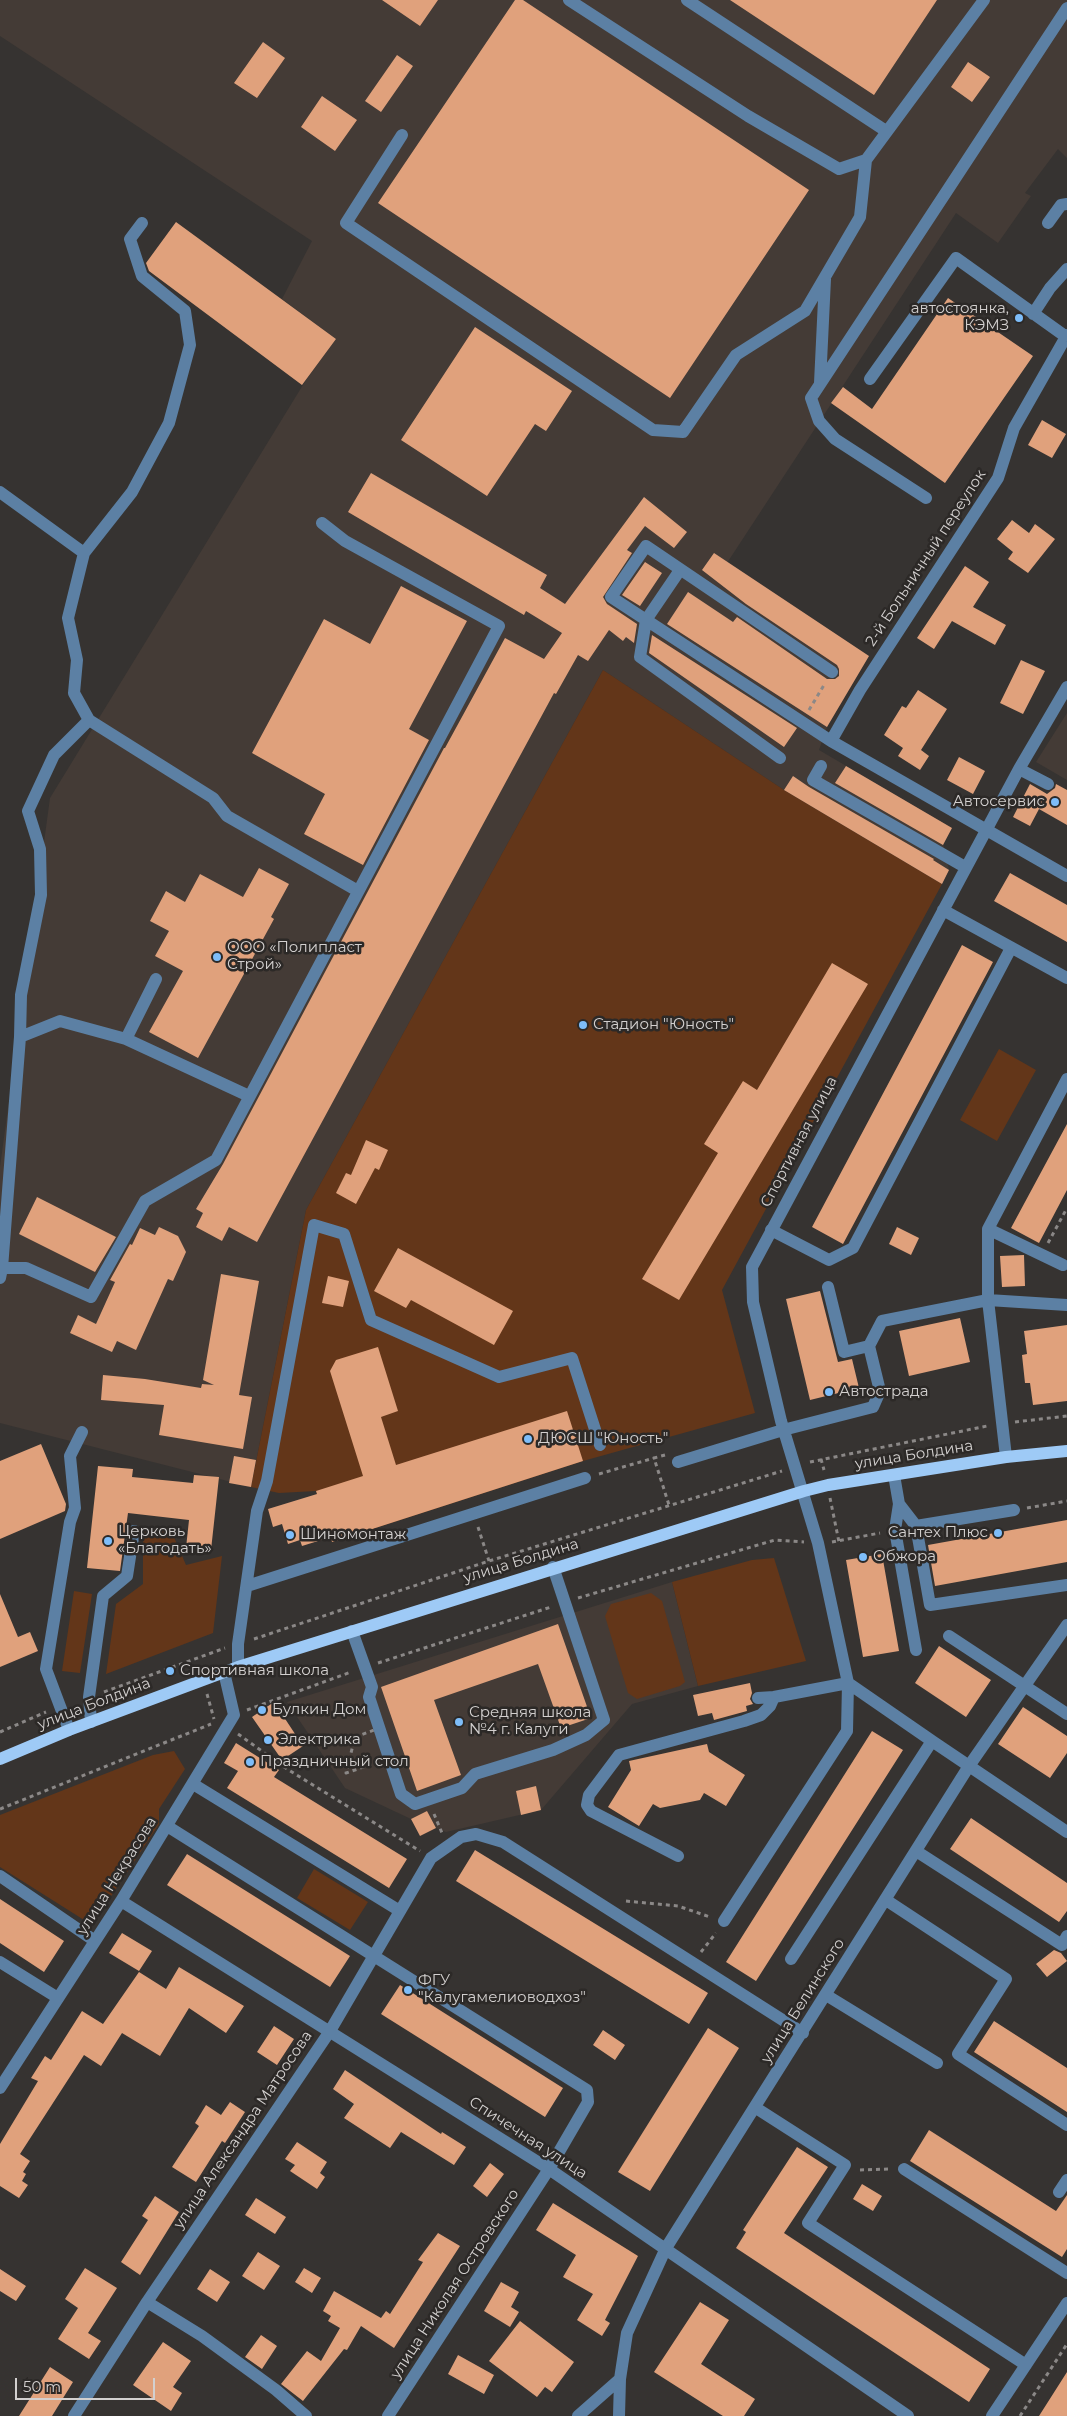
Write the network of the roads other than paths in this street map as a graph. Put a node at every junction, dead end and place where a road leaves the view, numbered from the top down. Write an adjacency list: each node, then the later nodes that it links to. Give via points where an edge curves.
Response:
1 (569, 0): 7 (street, via 748,116 839,168)
2 (687, 0): 5 (street)
3 (984, 0): 5 (street)
4 (1067, 8): 16 (street)
5 (886, 131): 7 (street)
6 (402, 135): 12 (street, via 346,223 652,430 683,432 736,355 805,311)
7 (866, 160): 12 (street, via 860,217)
8 (1067, 204): 10 (street, via 1061,205)
9 (142, 223): 20 (street, via 130,239 142,276 185,311 190,345 169,423 132,492)
10 (1048, 223)
11 (1067, 269): 13 (street)
12 (826, 276): 16 (street)
13 (1033, 314): 14 (street); 15 (street, via 956,258)
14 (1066, 336): 26 (street, 2-й Больничный переулок, via 1014,428 998,478 860,690)
15 (870, 379)
16 (820, 384): 18 (street, via 811,398 819,421 835,439)
17 (0, 492): 20 (street)
18 (926, 498)
19 (322, 523): 34 (street, via 345,541 499,626)
20 (84, 553): 25 (street, via 68,618 77,660 74,693)
21 (680, 570): 22 (street); 22 (street, via 646,546 611,597); 23 (street)
22 (646, 620): 26 (street); 27 (street, via 640,656)
23 (832, 672)
24 (1067, 687): 29 (street, Спортивная улица)
25 (88, 720): 34 (street, via 212,798 227,816); 39 (street, via 54,755 28,811 40,849 41,895 21,995)
26 (831, 741): 31 (street)
27 (780, 758)
28 (821, 766): 32 (street, via 813,780)
29 (1019, 769): 30 (street); 31 (street, Спортивная улица)
30 (1048, 784)
31 (986, 830): 32 (street, Спортивная улица); 33 (street)
32 (965, 867): 35 (street, Спортивная улица)
33 (1067, 876)
34 (358, 891): 42 (street)
35 (943, 910): 36 (street); 44 (street, Спортивная улица)
36 (1011, 948): 37 (street); 44 (street, via 853,1248 829,1260)
37 (1067, 978)
38 (156, 979): 40 (street)
39 (20, 1037): 40 (street, via 60,1021); 46 (street)
40 (126, 1038): 42 (street)
41 (1067, 1079): 43 (street)
42 (249, 1096): 46 (street, via 216,1160 145,1201 91,1297 26,1268)
43 (988, 1229): 45 (street); 48 (street)
44 (770, 1230): 51 (street, Спортивная улица, via 752,1267 753,1302)
45 (1066, 1264)
46 (1, 1273)
47 (828, 1287): 50 (street, via 844,1352)
48 (988, 1300): 49 (street); 50 (street, via 882,1321); 55 (street)
49 (1067, 1305)
50 (869, 1346): 51 (street, via 880,1391 873,1407)
51 (783, 1430): 56 (street); 59 (street, Спортивная улица)
52 (82, 1432): 79 (street, via 70,1456 75,1508 46,1669)
53 (600, 1445): 66 (street, via 572,1358 499,1377 371,1320 344,1234 314,1225 267,1481 257,1512)
54 (1067, 1451): 55 (main road, улица Болдина)
55 (1006, 1457): 57 (main road, улица Болдина)
56 (678, 1462)
57 (894, 1474): 59 (main road, улица Болдина); 60 (street)
58 (585, 1478): 66 (street)
59 (804, 1491): 64 (main road, улица Болдина); 73 (street, Спортивная улица)
60 (899, 1504): 62 (street); 70 (street, via 895,1530)
61 (1014, 1510): 62 (street)
62 (916, 1526): 65 (street, via 930,1605)
63 (134, 1531): 78 (street, via 127,1576 103,1596 89,1698)
64 (553, 1567): 68 (main road, улица Болдина); 68 (street, via 604,1720 578,1739 475,1774 462,1788 414,1804 401,1794 369,1697 372,1687)
65 (1067, 1585)
66 (247, 1586): 71 (street, via 238,1644)
67 (1067, 1625): 74 (street, улица Белинского)
68 (352, 1631): 71 (main road, улица Болдина)
69 (949, 1636): 74 (street)
70 (916, 1650)
71 (238, 1667): 72 (main road, улица Болдина)
72 (224, 1672): 78 (main road, улица Болдина); 83 (street, улица Некрасова, via 234,1715)
73 (848, 1683): 75 (street); 80 (street); 92 (street, Спортивная улица, via 847,1731)
74 (1025, 1686): 77 (street); 82 (street, улица Белинского)
75 (774, 1697): 76 (street); 87 (street, via 761,1714 744,1721 619,1755 589,1795 587,1805 591,1811)
76 (758, 1698)
77 (1067, 1714)
78 (91, 1722): 79 (main road, улица Болдина)
79 (69, 1730): 81 (main road, улица Болдина)
80 (932, 1740): 82 (street); 96 (street)
81 (0, 1759)
82 (968, 1766): 85 (street); 86 (street, улица Белинского)
83 (193, 1784): 84 (street, улица Некрасова); 91 (street)
84 (167, 1826): 90 (street, улица Некрасова); 95 (street)
85 (1067, 1832)
86 (916, 1851): 89 (street, улица Белинского); 93 (street, via 1062,1945)
87 (678, 1856)
88 (0, 1876): 94 (street)
89 (886, 1900): 98 (street, улица Белинского); 105 (street, via 1006,1979 958,2054)
90 (121, 1901): 94 (street, улица Некрасова); 100 (street, Спичечная улица)
91 (400, 1911): 95 (street, улица Александра Матросова); 101 (street, улица Александра Матросова, via 431,1858 461,1837 476,1834 503,1842)
92 (724, 1921)
93 (1067, 1936)
94 (95, 1941): 99 (street, улица Некрасова)
95 (374, 1956): 100 (street, улица Александра Матросова); 106 (street, улица Николая Островского, via 587,2090 588,2102)
96 (791, 1959)
97 (0, 1962): 99 (street)
98 (826, 1995): 101 (street, улица Белинского); 102 (street)
99 (58, 1998): 103 (street, улица Некрасова)
100 (330, 2031): 106 (street, Спичечная улица); 112 (street, улица Александра Матросова)
101 (803, 2033): 104 (street, улица Белинского)
102 (937, 2063)
103 (0, 2088)
104 (756, 2108): 110 (street, улица Белинского); 114 (street, via 845,2165 808,2224)
105 (1067, 2125)
106 (549, 2169): 110 (street, Спичечная улица); 118 (street, улица Николая Островского)
107 (904, 2169): 111 (street)
108 (1067, 2180): 109 (street)
109 (1059, 2192)
110 (666, 2248): 115 (street, улица Белинского, via 627,2333); 121 (street, Спичечная улица)
111 (1067, 2272)
112 (147, 2302): 116 (street, улица Александра Матросова); 117 (street, via 209,2341)
113 (1067, 2303): 114 (street)
114 (1026, 2365): 122 (street)
115 (620, 2380): 119 (street); 120 (street, улица Белинского)
116 (74, 2416)
117 (306, 2416)
118 (388, 2416)
119 (578, 2416)
120 (619, 2416)
121 (908, 2416)
122 (992, 2416)

